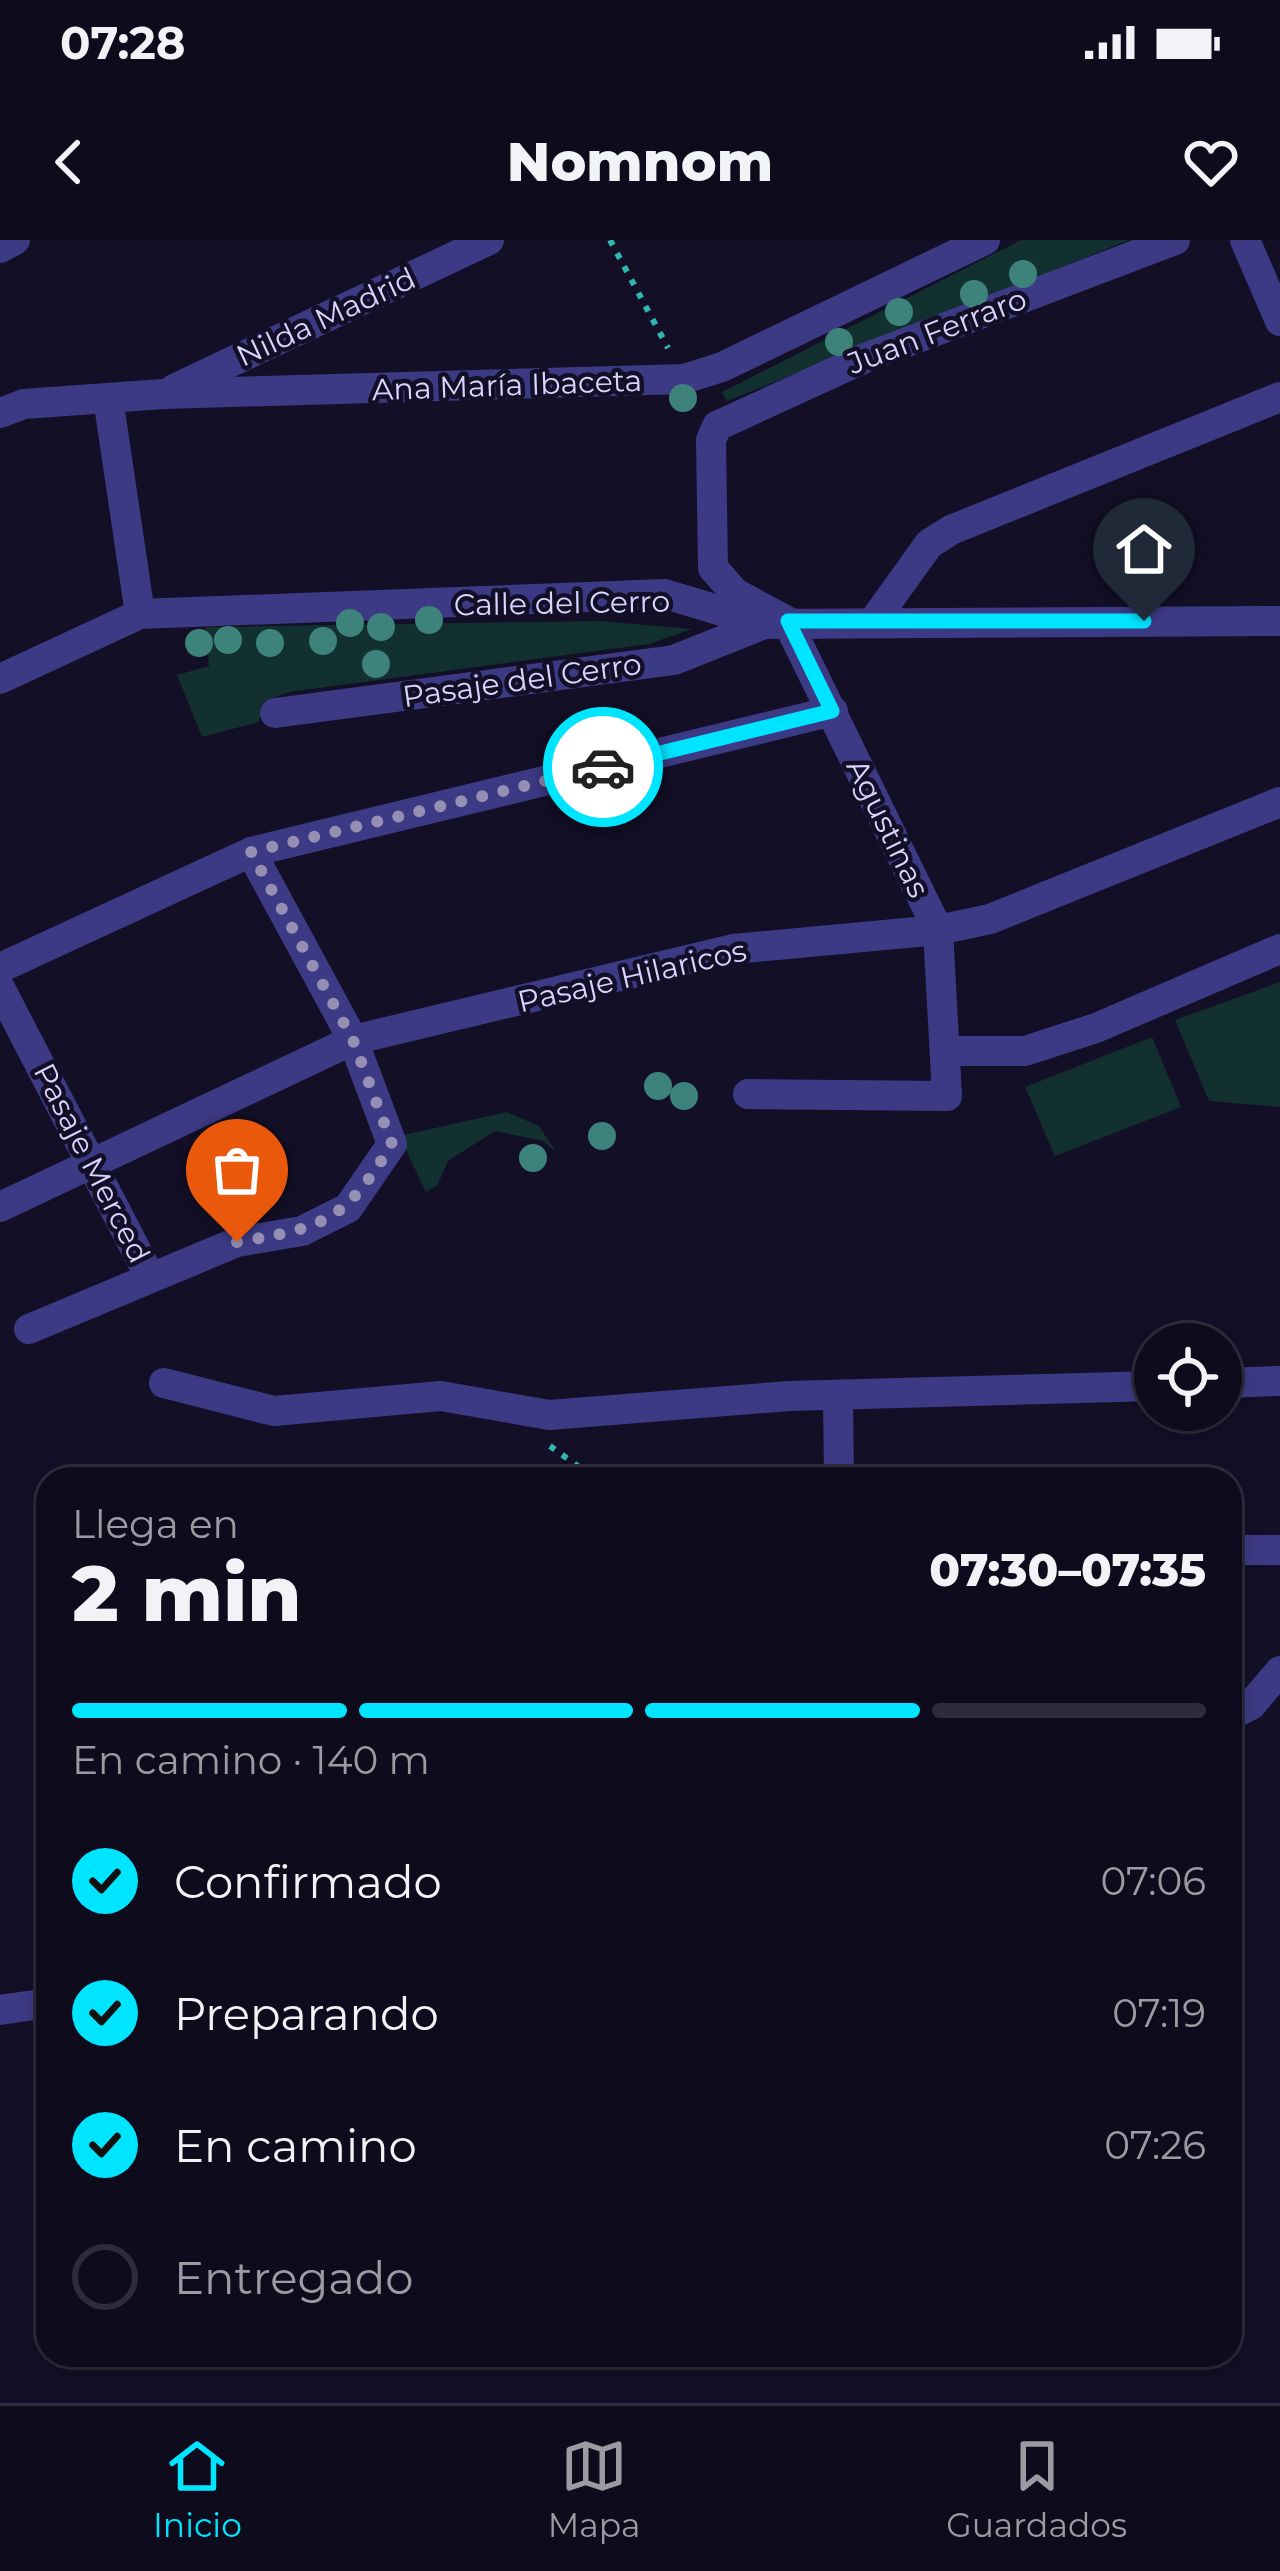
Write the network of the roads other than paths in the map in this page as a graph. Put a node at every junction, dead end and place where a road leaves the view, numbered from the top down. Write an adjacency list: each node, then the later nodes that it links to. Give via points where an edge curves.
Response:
1 (15, 240): 6 (street)
2 (489, 240): 8 (street, Nilda Madrid)
3 (985, 240): 8 (street, Ana María Ibaceta, via 684,379)
4 (1175, 240): 14 (street, Juan Ferraro, via 728,418 711,440 713,568)
5 (1245, 240): 7 (street)
6 (0, 248)
7 (1280, 321)
8 (163, 394): 10 (street, Ana María Ibaceta)
9 (1280, 397): 15 (street, via 952,530 929,544)
10 (108, 398): 11 (street, Ana María Ibaceta); 12 (street)
11 (0, 412)
12 (140, 614): 14 (street, Calle del Cerro, via 665,594); 16 (street, Calle del Cerro)
13 (1280, 621): 15 (street, Calle del Cerro)
14 (776, 622): 15 (street, Calle del Cerro); 17 (street, Agustinas); 18 (street, Pasaje del Cerro, via 674,660)
15 (873, 622)
16 (0, 679)
17 (832, 711): 20 (street); 21 (street, Agustinas)
18 (274, 713)
19 (1280, 802): 21 (street, Pasaje Hilaricos, via 990,919)
20 (251, 852): 23 (street); 25 (street)
21 (938, 930): 25 (street, Pasaje Hilaricos, via 734,949); 26 (street, Agustinas)
22 (1280, 949): 26 (street, via 1025,1051)
23 (0, 968)
24 (0, 988): 28 (street, Pasaje Merced)
25 (353, 1040): 28 (street, Pasaje Hilaricos); 30 (street, via 392,1144 348,1208 302,1231 237,1242)
26 (946, 1051): 27 (street, via 947,1096)
27 (748, 1094)
28 (92, 1162): 29 (street, Pasaje Hilaricos); 30 (street, Pasaje Merced)
29 (0, 1207)
30 (149, 1276): 31 (street)
31 (29, 1329)
32 (1280, 1381): 33 (street)
33 (1242, 1382)
34 (164, 1383): 36 (street, via 274,1411 441,1396 549,1415 621,1413)
35 (1134, 1387): 36 (street)
36 (838, 1395): 37 (street)
37 (839, 1467)
38 (1242, 1550): 39 (street)
39 (1280, 1550)
40 (1280, 1671): 41 (street)
41 (1242, 1710)
42 (36, 2004): 43 (street)
43 (0, 2010)

